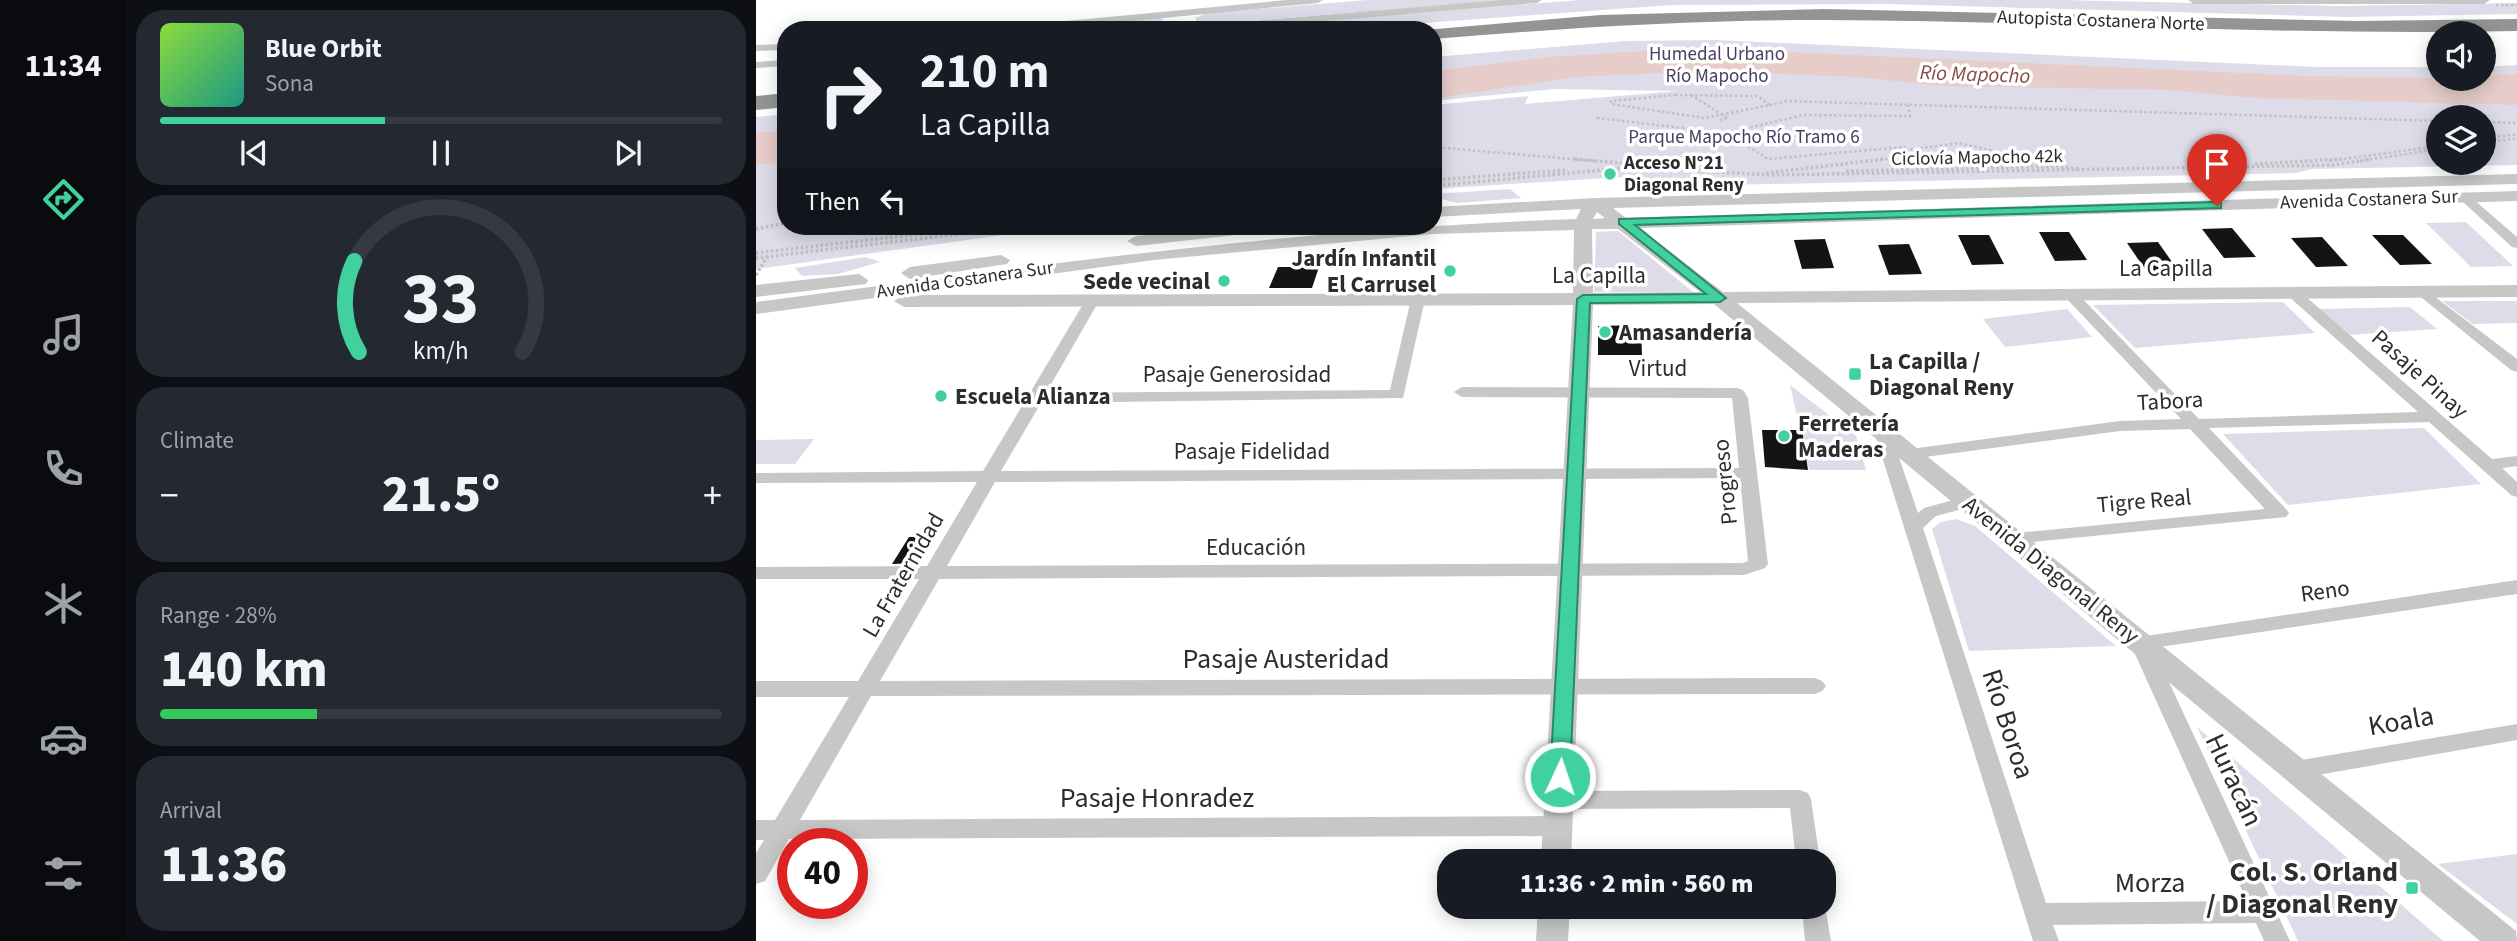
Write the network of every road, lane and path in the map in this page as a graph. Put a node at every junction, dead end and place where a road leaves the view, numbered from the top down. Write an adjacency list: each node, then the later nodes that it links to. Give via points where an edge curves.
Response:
1 (1182, 0): 6 (street)
2 (1318, 0): 6 (street)
3 (1537, 0): 9 (street)
4 (2194, 0): 5 (street)
5 (2484, 0)
6 (1172, 13): 7 (street); 8 (street)
7 (1092, 21)
8 (1168, 21)
9 (1287, 21)
10 (2517, 25): 11 (highway, Autopista Costanera Norte, via 2311,27 1790,14 1627,19)
11 (1442, 32)
12 (2517, 34): 13 (highway)
13 (2496, 35)
14 (2426, 36): 15 (highway, Autopista Costanera Norte, via 1811,22 1653,26)
15 (1442, 41)
16 (777, 47): 17 (street)
17 (756, 48)
18 (777, 64): 19 (street)
19 (756, 65)
20 (777, 92): 21 (highway)
21 (756, 93)
22 (1691, 95): 25 (path, via 1756,96); 27 (path); 27 (path, via 1611,104 1705,118)
23 (777, 101): 24 (highway)
24 (756, 103)
25 (1770, 105): 26 (path, via 1787,101); 27 (path)
26 (1908, 105): 30 (path); 33 (path, via 1910,116 1804,115)
27 (1724, 115): 29 (path, via 1728,118)
28 (1597, 118): 33 (path)
29 (1720, 120)
30 (2426, 121)
31 (2496, 122): 32 (path)
32 (2517, 123)
33 (1726, 133): 38 (path, via 1768,159)
34 (2517, 136): 35 (path)
35 (2496, 139)
36 (1442, 148): 40 (path)
37 (2426, 149): 41 (path, via 2329,161)
38 (1907, 150): 41 (path, via 1959,144); 42 (path, via 1913,156)
39 (2426, 150): 46 (path, Ciclovía Mapocho 42k, via 2333,164 2085,171 1770,175 1634,167)
40 (1634, 164): 42 (path); 43 (path)
41 (2058, 166): 42 (path)
42 (1766, 173)
43 (1442, 179)
44 (2517, 179): 45 (street, Avenida Costanera Sur)
45 (2438, 181): 47 (street, Avenida Costanera Sur); 50 (street)
46 (1442, 185)
47 (2094, 191): 48 (street, Avenida Costanera Sur); 52 (street, via 2094,201)
48 (2042, 192): 51 (street, Avenida Costanera Sur); 53 (street, via 2053,201)
49 (2517, 196): 50 (street, Avenida Costanera Sur)
50 (2466, 197): 52 (street, Avenida Costanera Sur); 64 (street)
51 (1596, 203): 54 (street, Avenida Costanera Sur); 55 (street); 56 (street, Avenida Diagonal Reny)
52 (2106, 209): 53 (street, Avenida Costanera Sur)
53 (2054, 211): 56 (street, Avenida Costanera Sur)
54 (1442, 212)
55 (1583, 222): 56 (street, Avenida Costanera Sur); 59 (street, Avenida Costanera Sur); 77 (street)
56 (1623, 222): 75 (street, Avenida Diagonal Reny)
57 (777, 225): 58 (path)
58 (756, 229)
59 (1442, 229)
60 (910, 235): 65 (path)
61 (949, 235): 67 (path)
62 (1201, 235): 69 (street, Avenida Costanera Sur)
63 (1357, 235): 80 (street, Avenida Costanera Sur, via 1256,243)
64 (2517, 244)
65 (770, 251): 66 (path); 67 (path)
66 (756, 255): 67 (path)
67 (767, 256): 68 (path)
68 (756, 275)
69 (784, 288): 70 (street, Avenida Costanera Sur); 78 (street)
70 (756, 291)
71 (2422, 291): 72 (street, La Capilla); 73 (street, La Capilla); 82 (street)
72 (2517, 291)
73 (2292, 292): 74 (street, La Capilla); 87 (street, Pasaje Pinay)
74 (2070, 294): 75 (street, La Capilla); 88 (street)
75 (1720, 298): 77 (street, La Capilla); 89 (street, Avenida Diagonal Reny)
76 (1418, 299): 77 (street, La Capilla); 79 (street, La Capilla); 86 (street, Pasaje Generosidad, via 1397,395)
77 (1583, 299): 83 (street)
78 (756, 300)
79 (1092, 301): 80 (street, La Capilla); 86 (street, La Fraternidad)
80 (807, 302): 81 (street, Avenida Costanera Sur)
81 (756, 308)
82 (2517, 367)
83 (1579, 391): 84 (street); 85 (street, Virtud); 94 (street)
84 (1462, 392)
85 (1737, 393): 93 (street, Progreso)
86 (1035, 398): 95 (street, La Fraternidad)
87 (2435, 417): 88 (street, Tabora); 92 (street, Pasaje Pinay)
88 (2192, 422): 90 (street, Tabora, via 2120,426); 100 (street, Tigre Real, via 2280,513)
89 (1882, 431): 90 (street, Avenida Diagonal Reny); 99 (street, Río Boroa)
90 (1910, 454): 98 (street, Avenida Diagonal Reny)
91 (2517, 461): 92 (street)
92 (2488, 465): 97 (street, Pasaje Pinay)
93 (1749, 473): 94 (street, Pasaje Fidelidad); 101 (street, Progreso, via 1759,561)
94 (1575, 474): 95 (street, Pasaje Fidelidad); 102 (street)
95 (989, 476): 96 (street, Pasaje Fidelidad); 103 (street, La Fraternidad)
96 (756, 478)
97 (2517, 491)
98 (1968, 502): 99 (street, via 1930,512); 100 (street, Avenida Diagonal Reny)
99 (1914, 526): 124 (street, Río Boroa)
100 (2012, 538): 106 (street, Avenida Diagonal Reny)
101 (1755, 567): 102 (street, Educación)
102 (1570, 570): 103 (street, Educación); 107 (street)
103 (933, 572): 104 (street, Educación); 109 (street, La Fraternidad)
104 (756, 573)
105 (2517, 587): 106 (street, Reno)
106 (2140, 643): 112 (street, Avenida Diagonal Reny); 123 (street, Huracán)
107 (1564, 686): 108 (street, Pasaje Austeridad); 109 (street, Pasaje Austeridad); 113 (street)
108 (1815, 686)
109 (864, 688): 110 (street, Pasaje Austeridad); 115 (street, La Fraternidad)
110 (756, 689)
111 (2517, 732): 112 (street, Koala)
112 (2295, 769): 131 (street, Avenida Diagonal Reny)
113 (1559, 800): 114 (street); 121 (street, via 1800,799)
114 (1558, 826): 118 (street, Pasaje Honradez); 120 (street)
115 (783, 828)
116 (756, 830): 117 (street, Pasaje Honradez)
117 (777, 830)
118 (868, 830)
119 (777, 838): 122 (street, La Fraternidad)
120 (1557, 849)
121 (1806, 849)
122 (756, 874)
123 (2263, 912): 124 (street, Morza); 130 (street, Huracán)
124 (2037, 914): 129 (street, Río Boroa)
125 (1553, 919): 127 (street)
126 (1815, 919): 128 (street)
127 (1552, 941)
128 (1818, 941)
129 (2046, 941)
130 (2277, 941)
131 (2504, 941)

